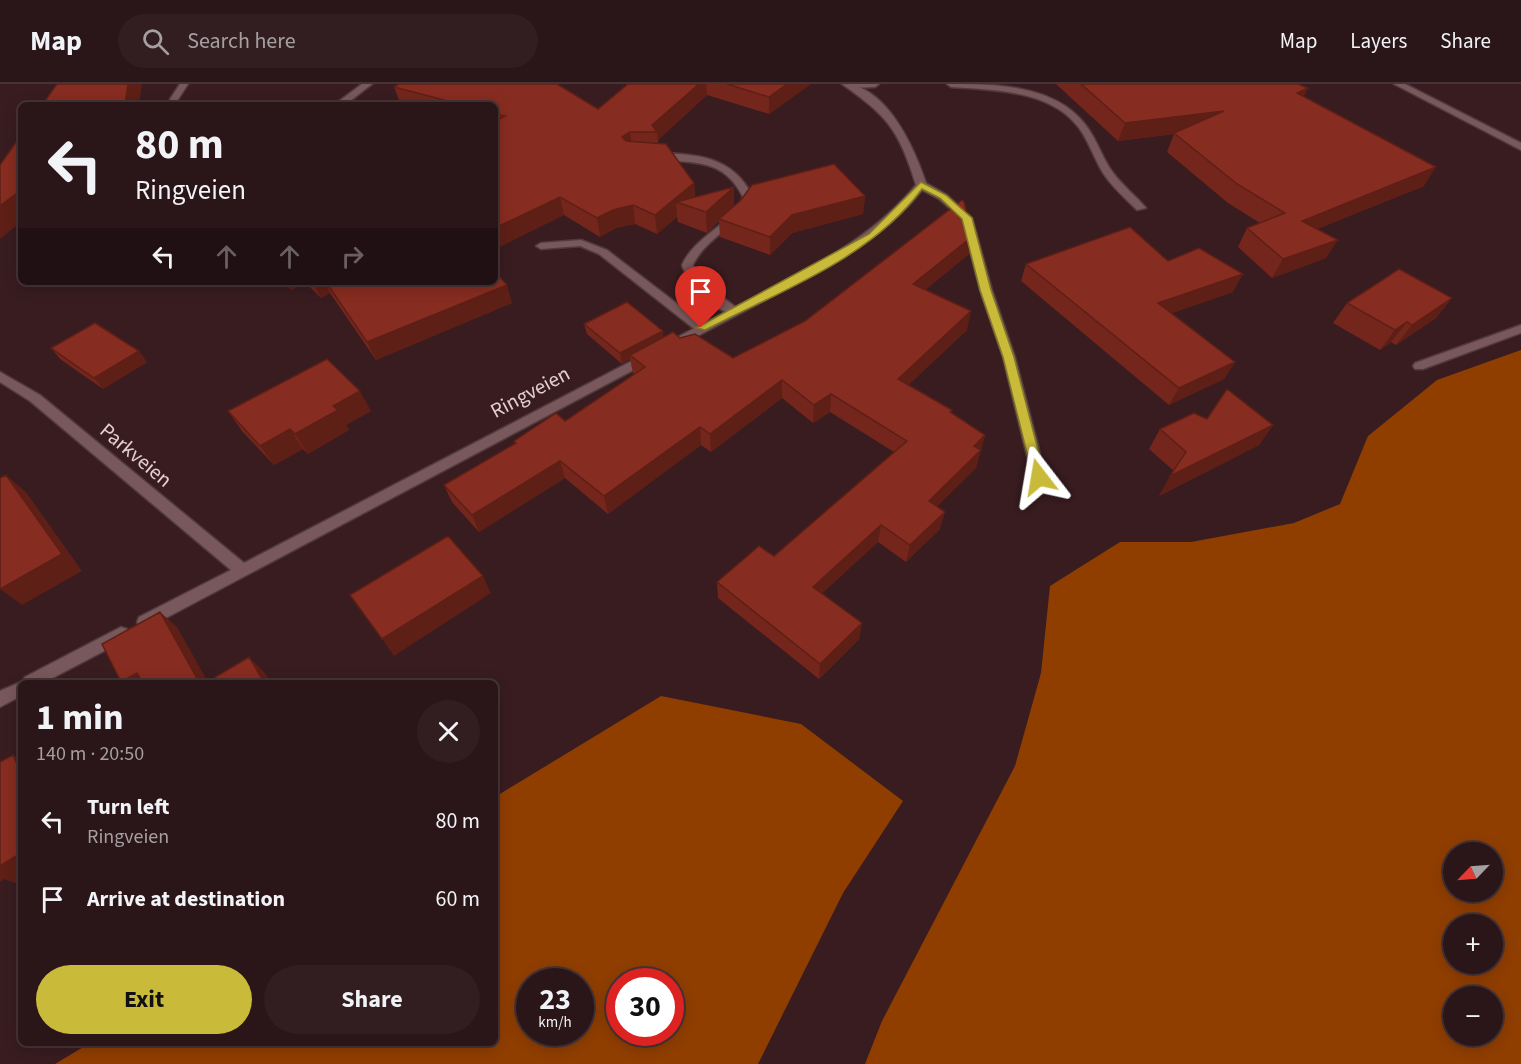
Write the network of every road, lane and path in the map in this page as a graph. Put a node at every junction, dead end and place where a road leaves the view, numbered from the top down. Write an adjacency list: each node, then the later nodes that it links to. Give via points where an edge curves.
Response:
1 (183, 84): 7 (street)
2 (368, 84): 8 (street)
3 (849, 84): 4 (street); 11 (street, via 878,104 896,126 913,156)
4 (875, 84)
5 (951, 84): 12 (street, via 1023,94 1062,108 1080,122 1107,170)
6 (1398, 84): 9 (street)
7 (174, 99)
8 (343, 102)
9 (1521, 147)
10 (643, 156): 14 (street, via 688,157 709,162 730,171 745,187 748,197 741,214 696,250 688,258 687,266 701,286)
11 (921, 185): 14 (street, Ringveien, via 873,236); 19 (street, via 943,196 967,218 1009,357)
12 (1141, 208)
13 (541, 246): 15 (street, via 581,243 603,252)
14 (733, 311): 15 (street, Ringveien)
15 (701, 328): 20 (street, Ringveien)
16 (1521, 329): 17 (street)
17 (1419, 366)
18 (0, 376): 20 (street, Parkveien, via 35,398)
19 (1039, 477)
20 (242, 570): 21 (street, Ringveien)
21 (35, 680)
22 (18, 690): 23 (street)
23 (0, 699)

